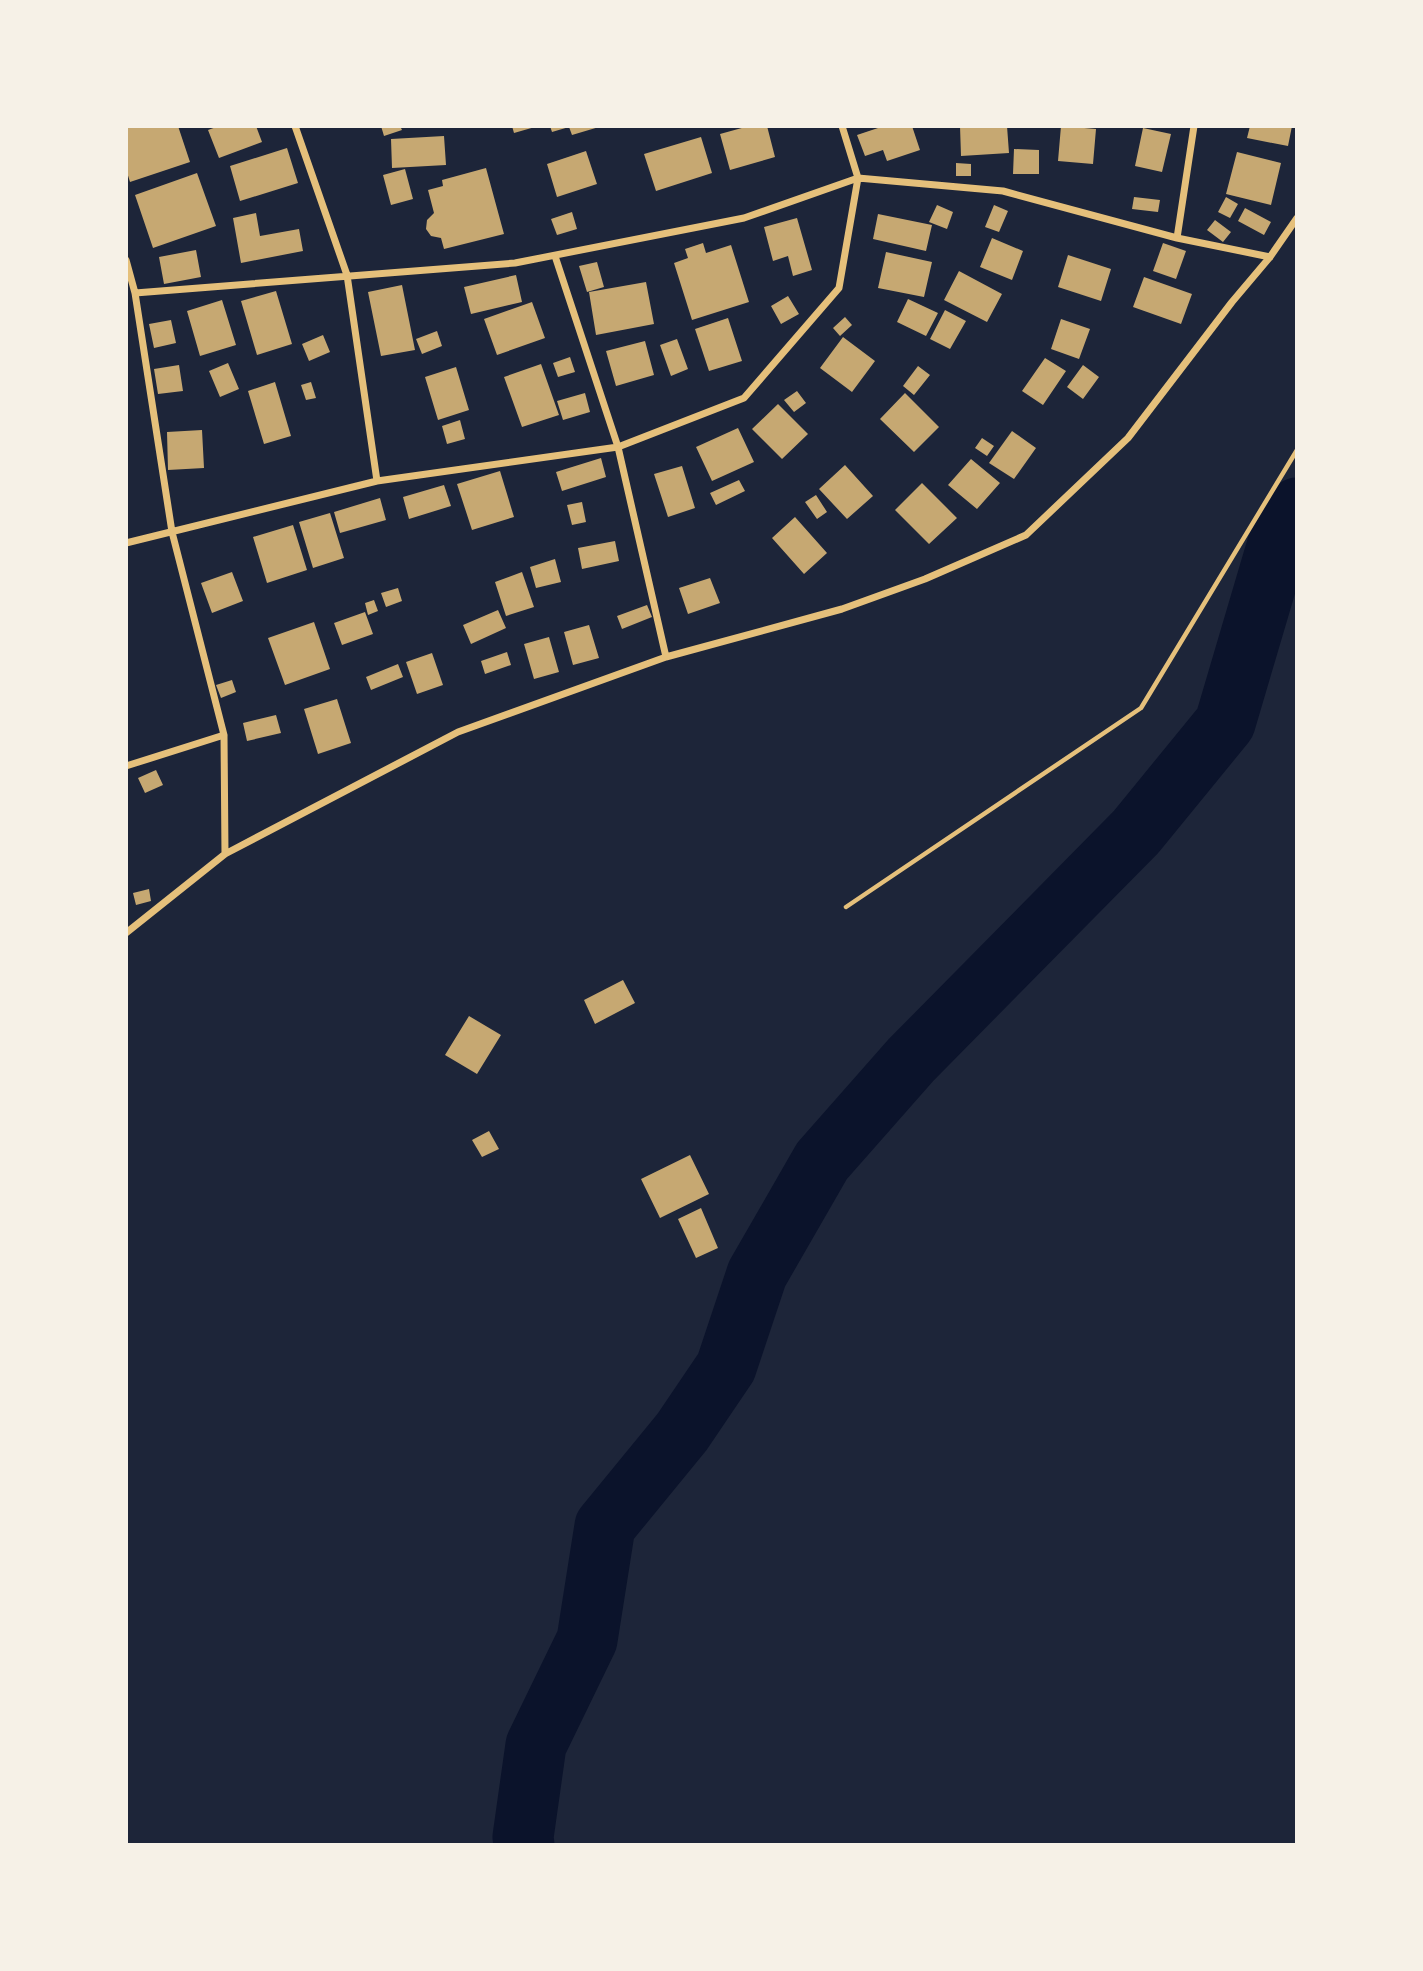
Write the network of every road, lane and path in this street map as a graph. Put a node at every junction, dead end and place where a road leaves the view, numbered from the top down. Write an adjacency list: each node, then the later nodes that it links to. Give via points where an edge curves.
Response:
1 (295, 126): 10 (street)
2 (842, 126): 4 (street)
3 (1194, 126): 6 (street)
4 (858, 178): 6 (street, via 1003,191); 7 (street, via 744,218); 12 (street, via 839,288 744,398)
5 (1297, 218): 8 (street)
6 (1177, 238): 8 (street)
7 (555, 256): 10 (street); 12 (street)
8 (1270, 257): 17 (street, via 1128,438 1026,535 842,609)
9 (126, 260): 11 (street)
10 (347, 275): 11 (street); 14 (street)
11 (135, 293): 15 (street)
12 (618, 447): 14 (street); 17 (street)
13 (1297, 450): 21 (path, via 1141,708)
14 (377, 481): 15 (street)
15 (172, 532): 16 (street); 18 (street)
16 (126, 543)
17 (666, 657): 20 (street, via 458,732)
18 (224, 735): 19 (street); 20 (street)
19 (126, 766)
20 (225, 854): 22 (street)
21 (846, 907)
22 (126, 933)

